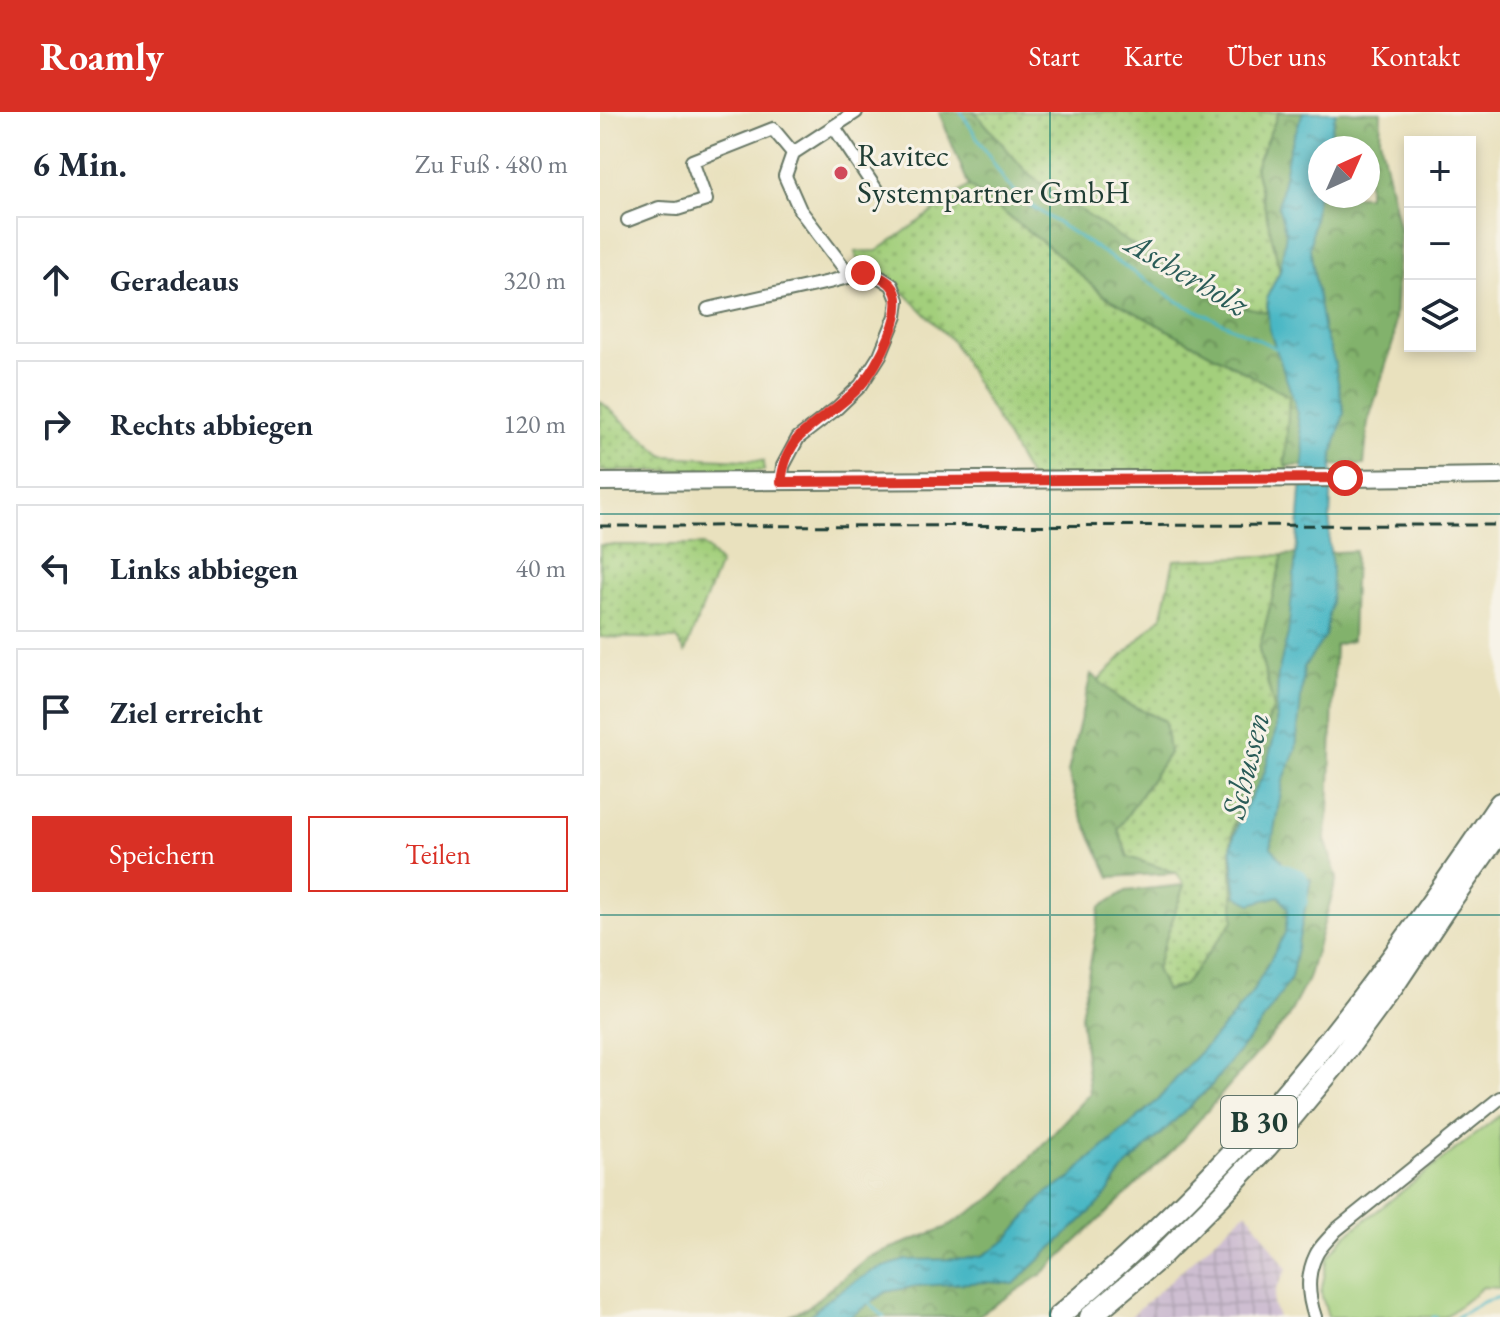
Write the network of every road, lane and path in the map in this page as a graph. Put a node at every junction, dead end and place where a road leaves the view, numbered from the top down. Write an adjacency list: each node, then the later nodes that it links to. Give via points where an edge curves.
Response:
1 (856, 112): 2 (street)
2 (834, 127): 3 (street); 4 (street)
3 (793, 153): 5 (street, via 773,129 692,161 706,200); 6 (street, via 785,176 800,210)
4 (877, 191)
5 (628, 220)
6 (851, 277): 7 (street); 10 (street, via 863,273 892,285 898,300 896,316 861,385 798,438)
7 (708, 309)
8 (1500, 476): 10 (street)
9 (600, 482): 10 (street)
10 (781, 482)
11 (1500, 803): 14 (highway, B 30, via 1380,974 1260,1121 1140,1245)
12 (1500, 831): 15 (highway, B 30, via 1356,1038 1267,1147 1156,1261)
13 (1500, 1098): 16 (street, via 1336,1230 1316,1254 1310,1273 1308,1296)
14 (1058, 1317)
15 (1090, 1317)
16 (1315, 1317)

